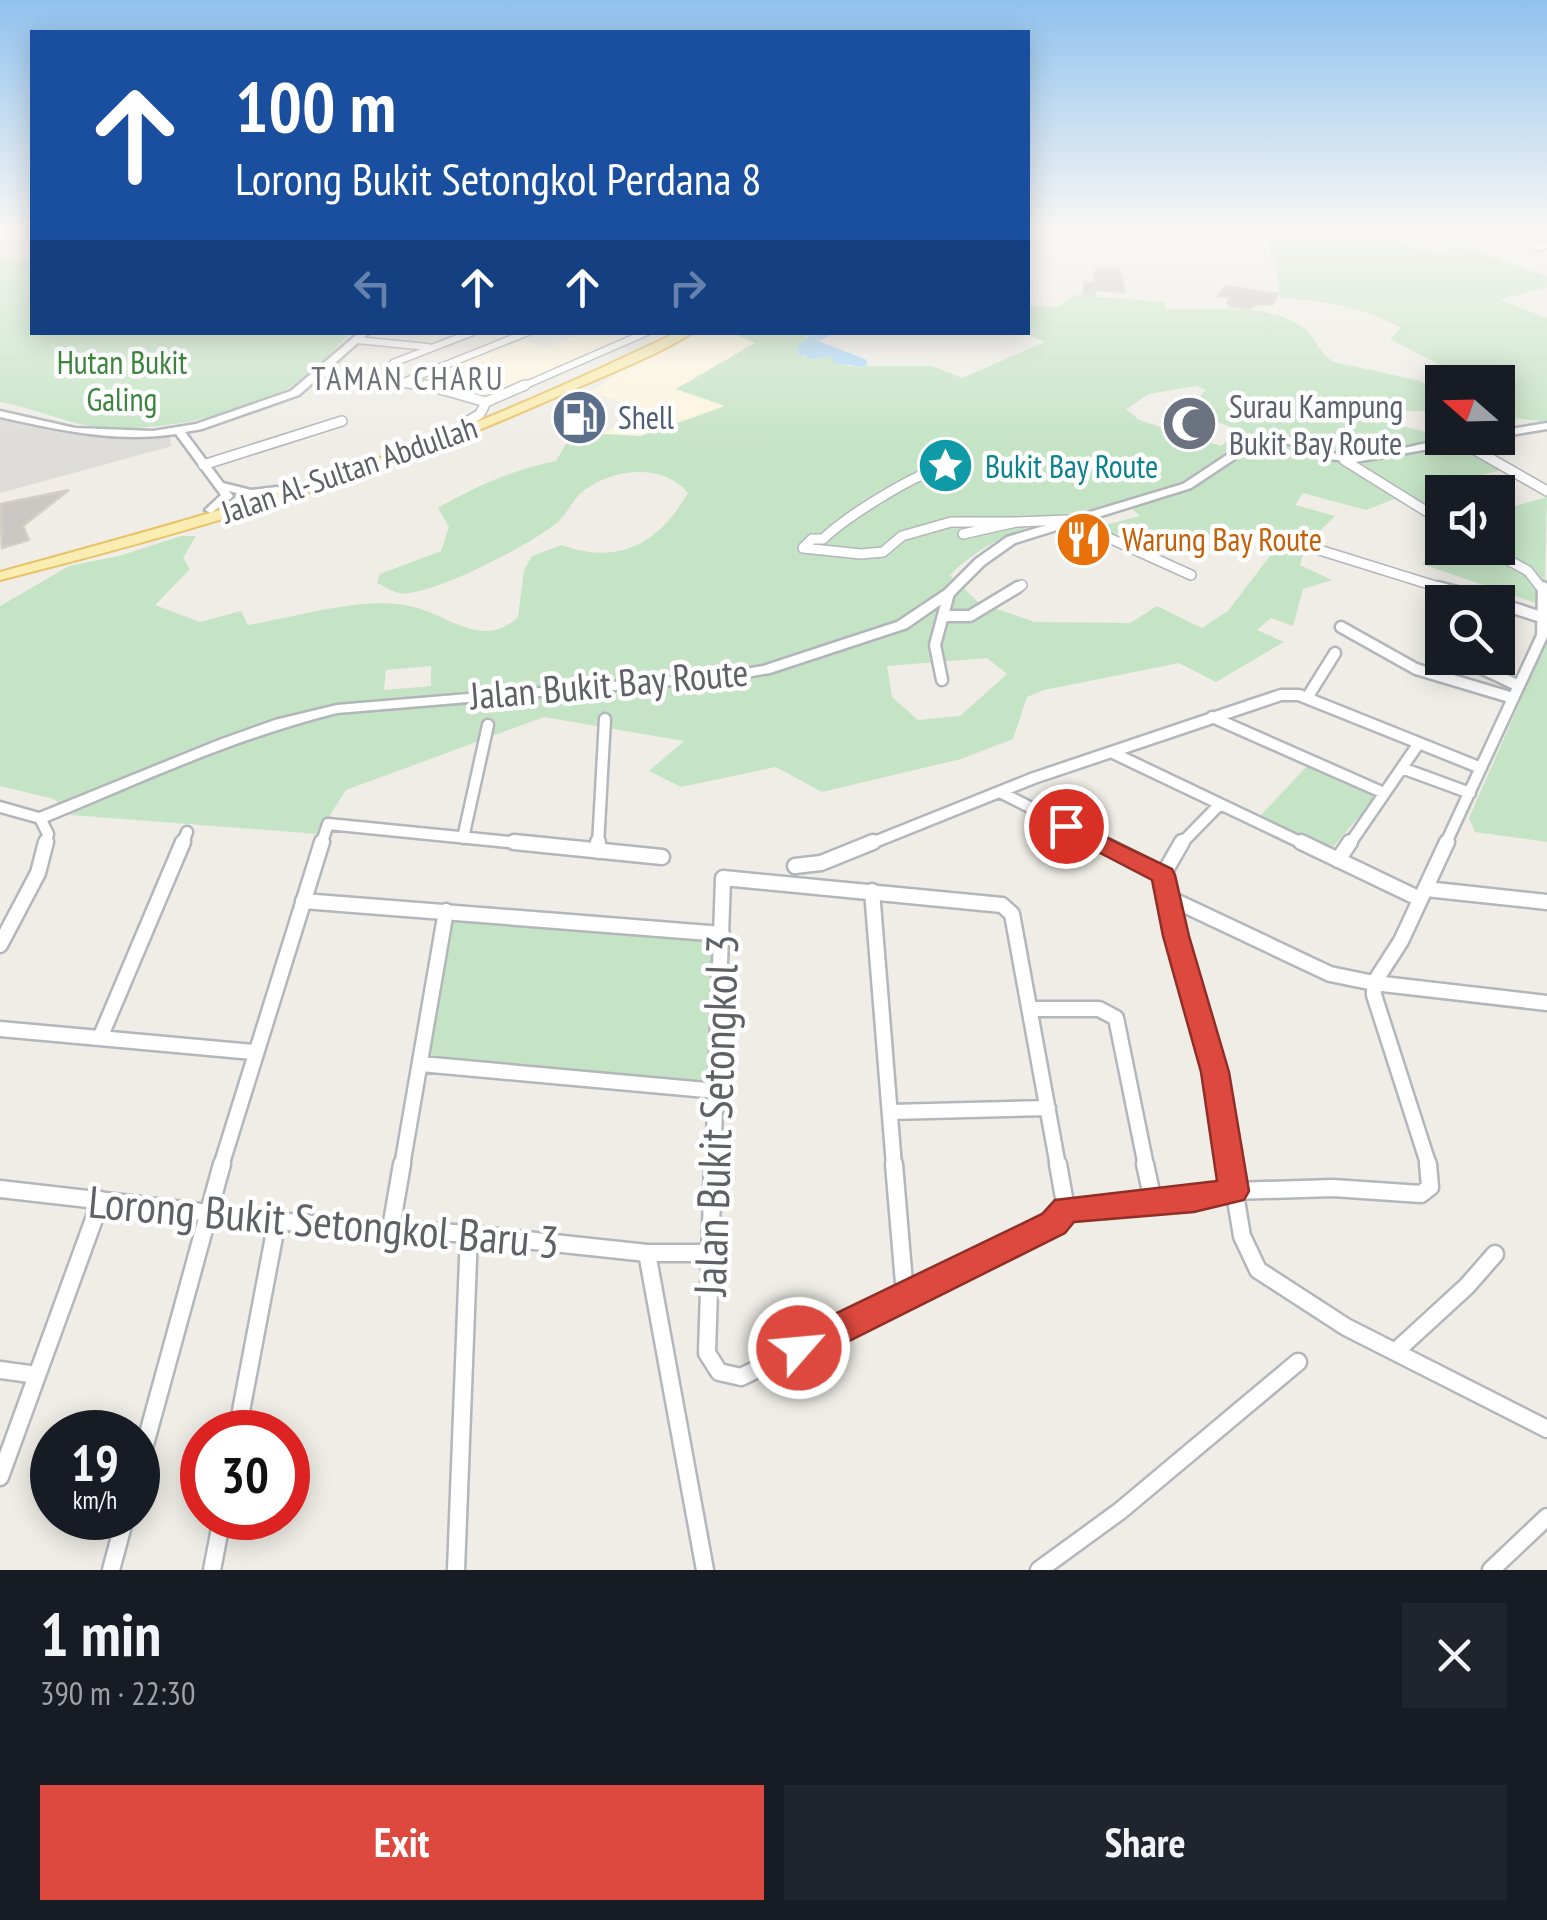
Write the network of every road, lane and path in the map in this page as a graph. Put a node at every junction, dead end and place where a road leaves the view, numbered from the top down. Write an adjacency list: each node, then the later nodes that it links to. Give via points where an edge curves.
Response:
1 (465, 335): 7 (street)
2 (521, 335): 10 (street)
3 (639, 335): 11 (street)
4 (661, 335): 14 (main road, Jalan Al-Sultan Abdullah)
5 (681, 335): 32 (main road, Jalan Al-Sultan Abdullah, via 406,452 221,515)
6 (362, 336): 7 (street); 9 (street)
7 (434, 348): 8 (street)
8 (394, 362)
9 (320, 372): 10 (street); 16 (street, via 281,401)
10 (406, 382): 11 (street)
11 (486, 402): 14 (street)
12 (0, 414): 16 (street, via 75,431)
13 (342, 420): 21 (street)
14 (465, 422): 24 (main road, Jalan Al-Sultan Abdullah)
15 (1547, 426): 17 (street)
16 (179, 431): 21 (street)
17 (1515, 431)
18 (1425, 446): 20 (street)
19 (1484, 455): 25 (street)
20 (1344, 460): 27 (street); 28 (street, Jalan Bukit Bay Route, via 1267,437 1187,486)
21 (202, 465): 23 (street)
22 (946, 466): 29 (street, via 922,472 803,548 883,552 912,532 951,522)
23 (220, 486): 24 (street); 26 (street, via 227,499)
24 (277, 490): 26 (main road, Jalan Al-Sultan Abdullah)
25 (1547, 491)
26 (211, 510): 32 (main road, Jalan Al-Sultan Abdullah)
27 (1425, 510)
28 (1069, 520): 29 (street); 35 (street); 38 (street, Jalan Bukit Bay Route, via 998,547)
29 (1016, 522): 30 (street)
30 (963, 534)
31 (1297, 542): 37 (street)
32 (36, 563): 34 (main road)
33 (1515, 564): 41 (street, via 1543,586)
34 (0, 573)
35 (1191, 574)
36 (1022, 585): 40 (street, via 970,616)
37 (1427, 585)
38 (948, 593): 40 (street); 60 (street, Jalan Bukit Bay Route, via 891,630 750,673 376,704 280,723)
39 (1515, 609): 41 (street)
40 (946, 616): 45 (street, via 935,645)
41 (1544, 618): 46 (street)
42 (1341, 627): 46 (street, via 1416,669)
43 (1335, 653): 47 (street)
44 (1489, 675): 46 (street)
45 (942, 680)
46 (1516, 692): 54 (street)
47 (1307, 698): 48 (street, via 1290,694); 51 (street)
48 (1212, 717): 52 (street); 56 (street)
49 (604, 719): 63 (street)
50 (488, 725): 62 (street)
51 (1419, 743): 53 (street); 54 (street)
52 (1110, 752): 55 (street); 58 (street)
53 (1402, 768): 56 (street); 57 (street)
54 (1481, 768): 57 (street)
55 (1002, 792): 66 (street, via 820,863); 67 (street)
56 (1384, 793): 65 (street)
57 (1470, 793): 69 (street)
58 (1220, 804): 65 (street); 67 (street, via 1186,835)
59 (0, 807): 60 (street)
60 (40, 818): 75 (street, via 48,834 38,873)
61 (188, 832): 80 (street)
62 (463, 838): 63 (street); 71 (street, via 328,824)
63 (598, 851): 64 (street)
64 (662, 857)
65 (1338, 860): 69 (street)
66 (796, 866)
67 (1163, 875): 70 (street)
68 (872, 891): 74 (street, Jalan Bukit Setongkol 3, via 723,878); 78 (street, via 1002,905 1012,914); 85 (street)
69 (1423, 894): 72 (street); 76 (street)
70 (1167, 898): 76 (street, via 1305,964); 87 (street, via 1215,1072)
71 (302, 901): 73 (street); 81 (street)
72 (1547, 902)
73 (446, 911): 74 (street); 82 (street)
74 (722, 934): 83 (street, Jalan Bukit Setongkol 3)
75 (0, 946)
76 (1374, 983): 77 (street); 87 (street, via 1430,1186 1421,1194)
77 (1547, 1003)
78 (1030, 1009): 84 (street); 89 (street, via 1099,1009 1116,1018)
79 (0, 1028): 80 (street)
80 (100, 1038): 81 (street)
81 (252, 1052): 91 (street)
82 (422, 1064): 83 (street); 93 (street)
83 (716, 1090): 95 (street, Jalan Bukit Setongkol 3)
84 (1048, 1108): 85 (street); 90 (street)
85 (890, 1112): 98 (street)
86 (0, 1190): 88 (street, Lorong Bukit Setongkol Baru 3)
87 (1233, 1191): 89 (street); 99 (street, via 1258,1270)
88 (102, 1200): 91 (street, Lorong Bukit Setongkol Baru 3); 102 (street)
89 (1153, 1201): 90 (street)
90 (1066, 1209): 98 (street, via 1054,1223)
91 (205, 1212): 92 (street, Lorong Bukit Setongkol Baru 3); 103 (street)
92 (277, 1220): 93 (street, Lorong Bukit Setongkol Baru 3); 104 (street)
93 (391, 1228): 94 (street, Lorong Bukit Setongkol Baru 3)
94 (469, 1234): 96 (street, Lorong Bukit Setongkol Baru 3); 112 (street)
95 (710, 1253): 96 (street, Lorong Bukit Setongkol Baru 3); 98 (street, Jalan Bukit Setongkol 3, via 707,1353 717,1372 741,1376)
96 (648, 1254): 113 (street, Jalan Bukit Setongkol 3)
97 (1495, 1254): 99 (street)
98 (905, 1296)
99 (1395, 1352): 105 (street)
100 (1298, 1362): 114 (street)
101 (0, 1370): 102 (street)
102 (37, 1376): 106 (street)
103 (154, 1410)
104 (241, 1410)
105 (1547, 1429)
106 (0, 1477)
107 (1547, 1517): 115 (street)
108 (119, 1540): 110 (street)
109 (218, 1540): 111 (street)
110 (111, 1570)
111 (212, 1570)
112 (456, 1570)
113 (705, 1570)
114 (1039, 1570)
115 (1492, 1570)

